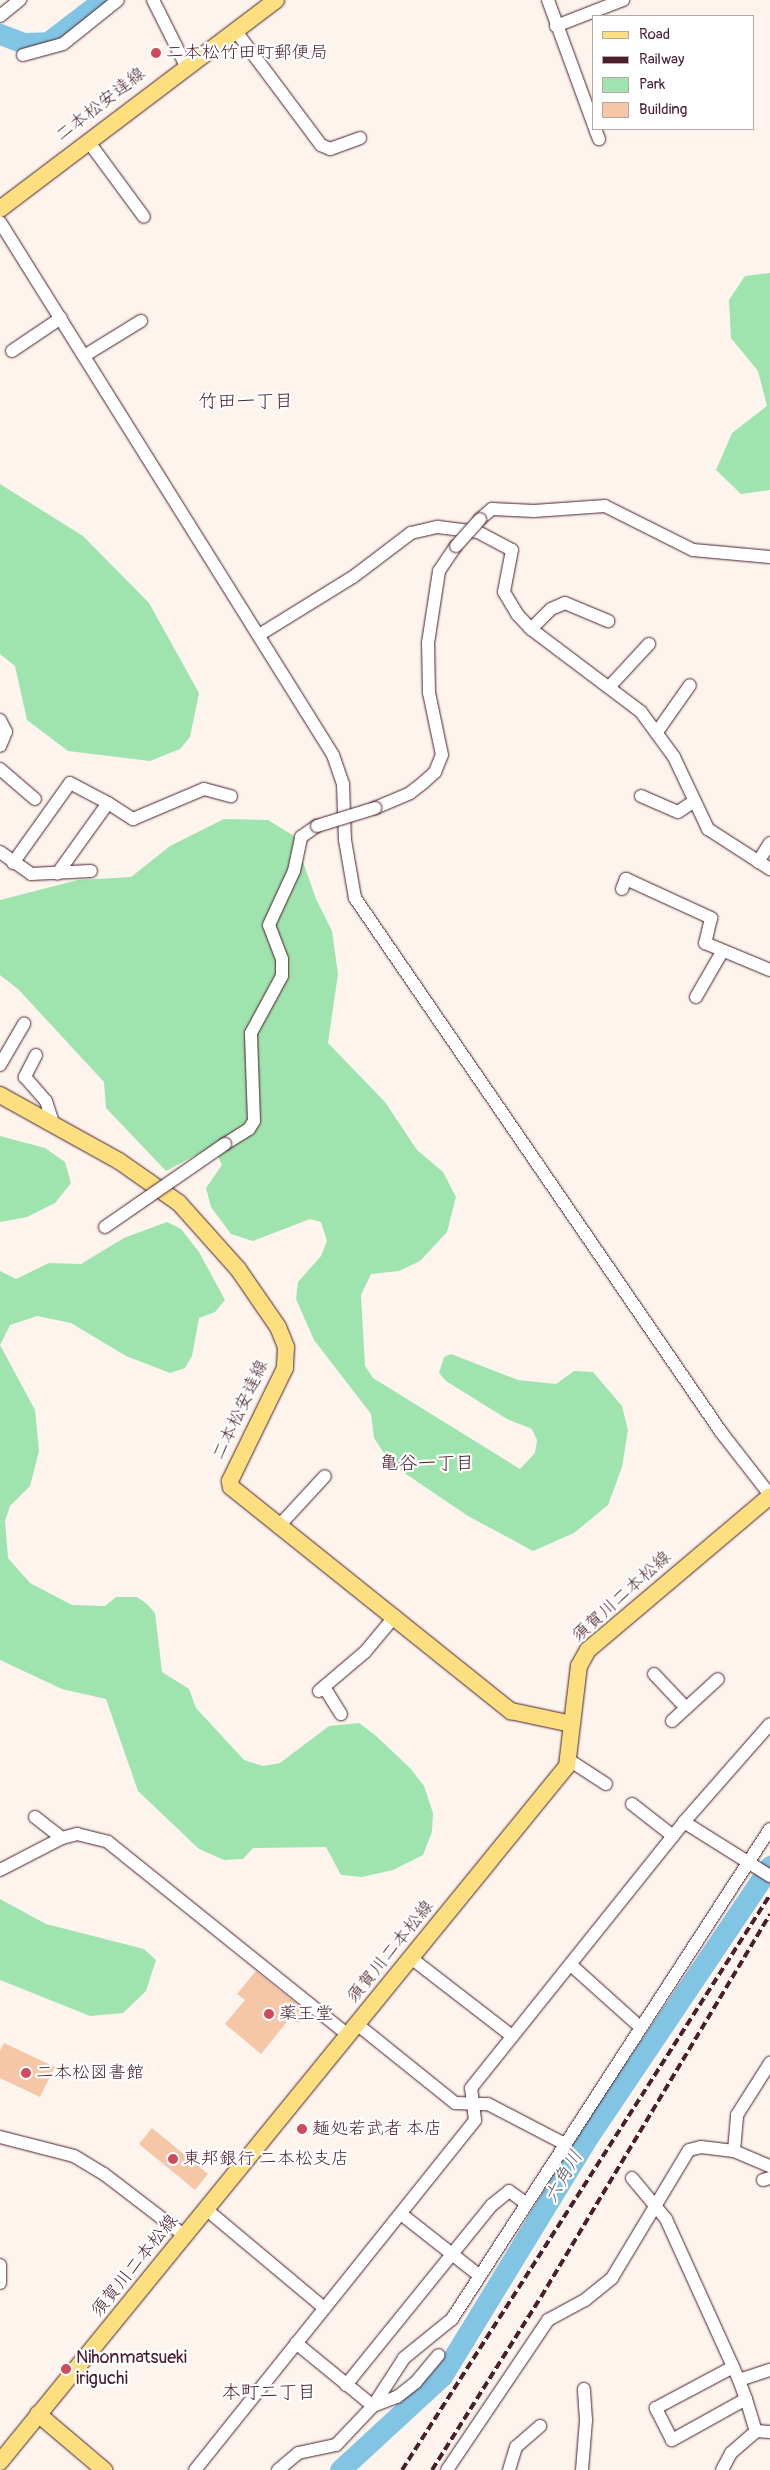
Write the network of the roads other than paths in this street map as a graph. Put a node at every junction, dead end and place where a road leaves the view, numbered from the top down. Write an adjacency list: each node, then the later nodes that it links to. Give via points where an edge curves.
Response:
1 (20, 0): 7 (street)
2 (118, 0): 10 (street, via 63,44)
3 (153, 0): 11 (street)
4 (276, 0): 9 (main road, 二本松安達線)
5 (548, 0): 8 (street)
6 (623, 0): 8 (street)
7 (0, 16)
8 (556, 26): 12 (street)
9 (235, 30): 11 (main road, 二本松安達線); 13 (street, via 321,144 330,149)
10 (23, 55)
11 (186, 66): 14 (main road, 二本松安達線)
12 (592, 121)
13 (360, 138)
14 (88, 140): 15 (main road, 二本松安達線); 16 (street)
15 (0, 209)
16 (144, 217)
17 (0, 222): 18 (street)
18 (61, 318): 20 (street); 21 (street)
19 (141, 321): 21 (street)
20 (12, 351)
21 (84, 356): 25 (street)
22 (770, 557): 54 (street, bridge, via 693,550 605,506 534,511 492,509 480,519 439,571 428,643 429,693 442,755 435,772 410,793 317,826 301,837 294,871 268,924 282,959 282,976 253,1026 250,1067 254,1121 249,1129)
23 (608, 621): 24 (street, via 565,603 551,609)
24 (531, 630): 25 (street, via 504,592 512,550 478,532 438,527 397,540 353,577); 28 (street)
25 (259, 635): 56 (street, via 332,755 343,784 346,849 355,898 721,1432)
26 (649, 644): 28 (street)
27 (690, 685): 30 (street)
28 (611, 686): 30 (street, via 642,712)
29 (0, 720): 31 (street, via 6,732)
30 (657, 732): 36 (street, via 674,757)
31 (0, 746)
32 (0, 769): 35 (street)
33 (231, 796): 37 (street, via 191,787 133,819)
34 (641, 796): 36 (street, via 678,812)
35 (35, 799)
36 (693, 802): 40 (street, via 708,829)
37 (108, 803): 41 (street, via 70,784); 44 (street)
38 (770, 843): 40 (street)
39 (0, 852): 41 (street)
40 (758, 862): 42 (street)
41 (14, 863): 44 (street, via 30,874)
42 (770, 869)
43 (91, 871): 44 (street)
44 (57, 874)
45 (622, 889): 46 (street, via 626,879 711,918 703,940)
46 (722, 952): 47 (street); 48 (street)
47 (770, 970)
48 (696, 997)
49 (24, 1024): 51 (street)
50 (36, 1055): 53 (street, via 26,1080 46,1101)
51 (0, 1065)
52 (0, 1096): 53 (main road, 二本松安達線)
53 (54, 1125): 57 (main road, 二本松安達線, via 120,1161 179,1203 238,1269 278,1327 286,1347 284,1368 230,1481 234,1491)
54 (105, 1227)
55 (326, 1476): 57 (street)
56 (770, 1496): 64 (main road, 須賀川二本松線, via 588,1650 579,1666)
57 (278, 1527): 58 (main road, 二本松安達線)
58 (394, 1616): 62 (street, via 365,1652 322,1689); 64 (main road, 二本松安達線, via 511,1711)
59 (654, 1674): 61 (street)
60 (718, 1679): 61 (street)
61 (686, 1708): 63 (street)
62 (341, 1714)
63 (672, 1721)
64 (572, 1724): 66 (main road, 須賀川二本松線)
65 (770, 1724): 70 (street)
66 (569, 1760): 67 (street); 77 (main road, 須賀川二本松線, via 538,1804)
67 (606, 1784)
68 (632, 1804): 72 (street)
69 (35, 1817): 73 (street)
70 (684, 1822): 72 (street); 74 (street)
71 (770, 1828): 74 (street)
72 (673, 1836): 78 (street)
73 (62, 1838): 75 (street); 80 (street, via 78,1834 108,1842)
74 (747, 1862): 76 (street); 79 (street)
75 (0, 1870)
76 (770, 1876)
77 (411, 1958): 80 (main road, 須賀川二本松線); 81 (street)
78 (570, 1965): 79 (street); 81 (street)
79 (640, 2027): 85 (street)
80 (353, 2030): 83 (street, via 455,2103); 91 (main road, 須賀川二本松線)
81 (512, 2036): 83 (street, via 470,2088)
82 (770, 2063): 86 (street, via 737,2115)
83 (472, 2104): 85 (street, via 488,2104); 92 (street, via 475,2120)
84 (0, 2137): 93 (street, via 74,2156 104,2174)
85 (563, 2143): 90 (street)
86 (734, 2152): 87 (street); 89 (street, via 692,2148)
87 (770, 2166)
88 (632, 2178): 89 (street)
89 (656, 2203): 101 (street); 116 (street, via 612,2278 585,2300 548,2320)
90 (527, 2204): 94 (street, via 509,2191 492,2205); 96 (street)
91 (207, 2210): 93 (main road, 須賀川二本松線); 98 (street)
92 (401, 2214): 94 (street); 98 (street)
93 (185, 2236): 108 (main road, 須賀川二本松線)
94 (452, 2254): 96 (street); 104 (street)
95 (0, 2265): 97 (street)
96 (480, 2276): 107 (street, via 452,2319 404,2358)
97 (0, 2283)
98 (324, 2308): 99 (street)
99 (296, 2344): 104 (street); 114 (street)
100 (439, 2355): 107 (street, via 416,2382 397,2397)
101 (733, 2367): 103 (street); 106 (street, via 656,2408 672,2440)
102 (770, 2370): 103 (street)
103 (739, 2380): 106 (street)
104 (346, 2384): 107 (street)
105 (584, 2389): 118 (street, via 586,2420)
106 (746, 2399): 110 (street)
107 (373, 2406): 115 (street, via 332,2447 298,2454)
108 (38, 2414): 112 (main road, 須賀川二本松線); 113 (main road)
109 (540, 2426): 117 (street, via 516,2447)
110 (756, 2431): 111 (street); 119 (street, via 731,2453)
111 (770, 2432)
112 (0, 2462)
113 (104, 2470)
114 (194, 2470)
115 (278, 2470)
116 (447, 2470)
117 (509, 2470)
118 (582, 2470)
119 (722, 2470)

